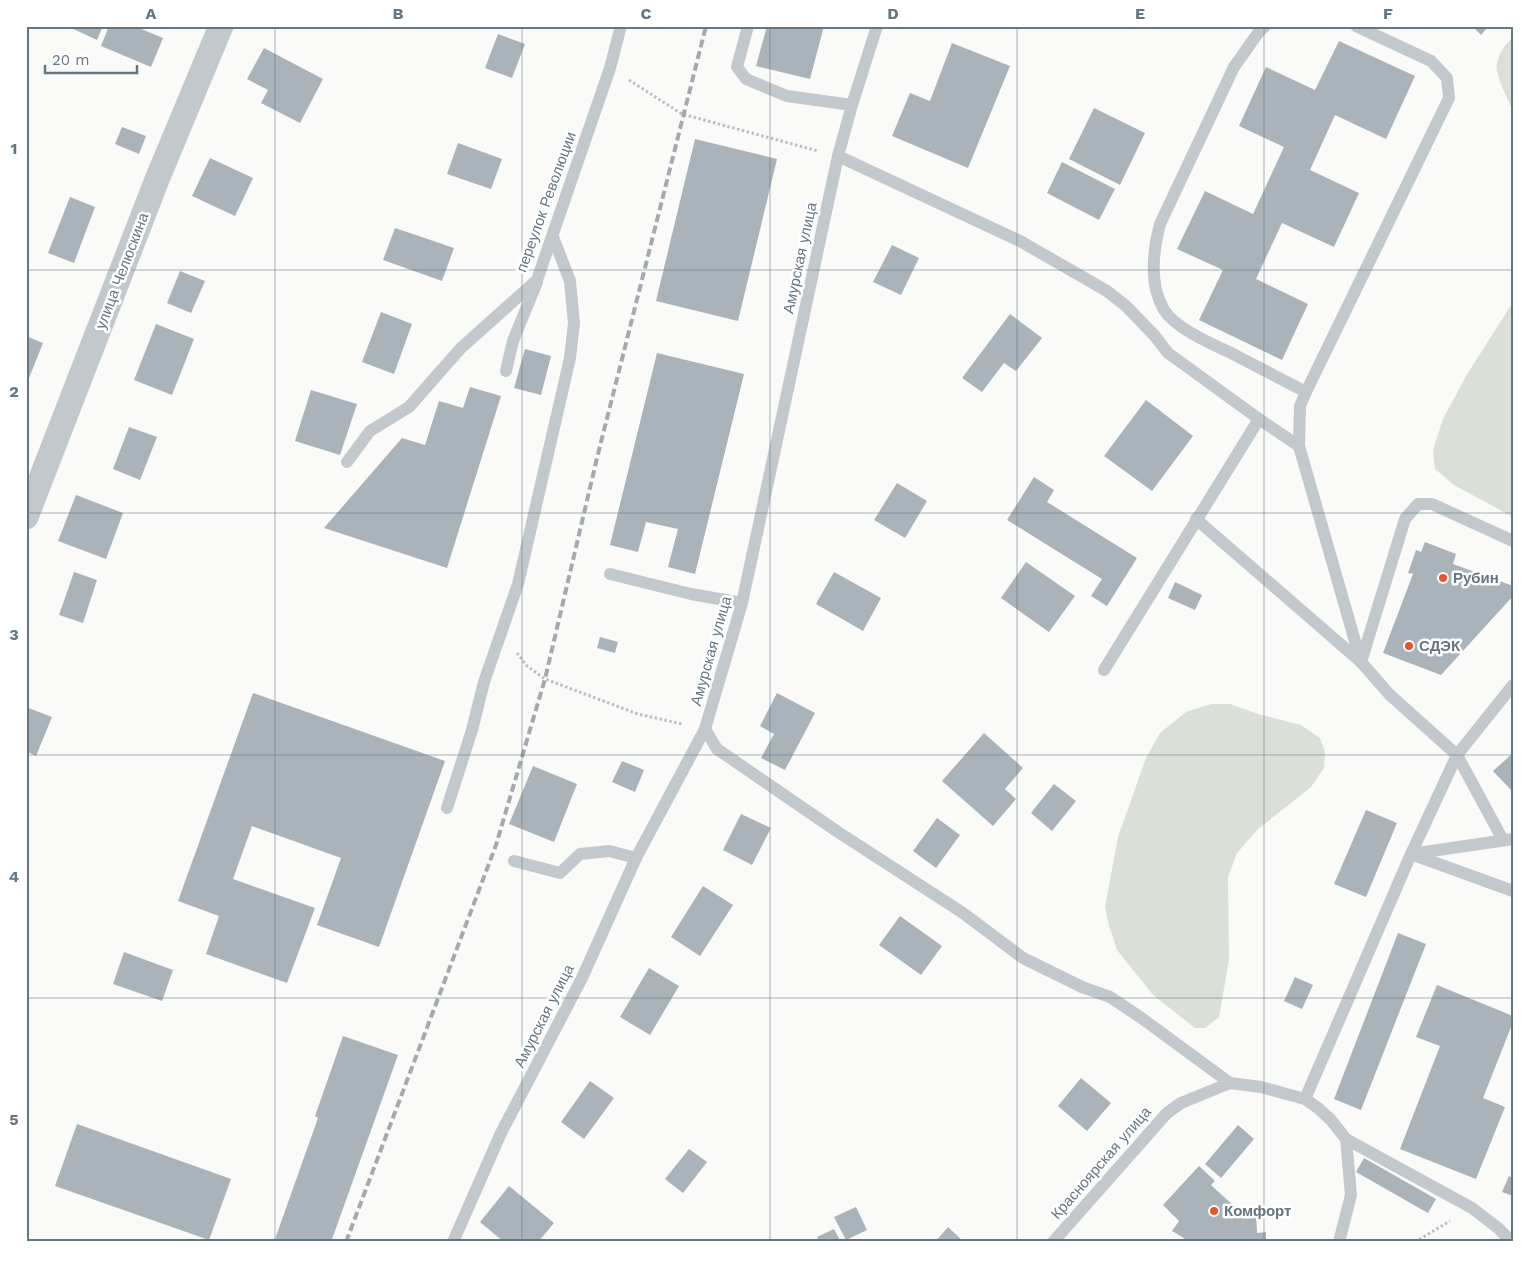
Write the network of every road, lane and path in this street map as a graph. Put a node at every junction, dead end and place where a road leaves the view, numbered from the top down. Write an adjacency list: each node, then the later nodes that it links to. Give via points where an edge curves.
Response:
1 (220, 26): 17 (street, улица Челюскина)
2 (621, 26): 7 (lane, переулок Революции)
3 (748, 26): 8 (lane, via 737,68 746,79 788,96)
4 (877, 26): 8 (lane, Амурская улица)
5 (1265, 26): 13 (lane, via 1234,67 1160,224 1153,262 1156,289 1165,310 1186,330)
6 (1356, 26): 13 (lane, via 1431,61 1447,78 1449,98)
7 (610, 68): 9 (path, via 682,114); 10 (lane, переулок Революции)
8 (852, 105): 9 (lane, Амурская улица)
9 (838, 156): 14 (lane, via 1020,241 1107,291 1132,312 1168,353); 21 (lane, Амурская улица)
10 (553, 237): 11 (lane, переулок Революции); 22 (lane, via 570,281 574,323 570,358 518,584)
11 (538, 280): 12 (lane, via 513,341); 16 (lane, переулок Революции, via 461,348 409,407 370,431)
12 (506, 371)
13 (1306, 392): 15 (lane, via 1300,406)
14 (1259, 419): 15 (lane); 18 (lane)
15 (1299, 446): 23 (lane)
16 (347, 462)
17 (26, 517)
18 (1196, 519): 23 (lane); 24 (lane)
19 (1513, 541): 23 (lane, via 1432,504 1418,504 1405,520)
20 (610, 574): 21 (lane)
21 (742, 603): 26 (lane, Амурская улица)
22 (501, 633): 26 (path, via 527,666 545,679 638,714); 28 (lane)
23 (1361, 662): 27 (lane, via 1390,696)
24 (1104, 670)
25 (1513, 685): 27 (lane)
26 (705, 729): 31 (lane, Амурская улица); 34 (lane, via 717,749 963,913 1023,958 1110,997)
27 (1457, 755): 29 (lane); 30 (lane)
28 (447, 808)
29 (1508, 840): 30 (lane)
30 (1411, 854): 33 (lane); 35 (lane)
31 (636, 858): 32 (lane, via 609,851 580,854 560,873); 38 (lane, Амурская улица, via 582,978 500,1133)
32 (514, 861)
33 (1513, 891)
34 (1230, 1083): 35 (lane, via 1261,1087); 39 (lane, Красноярская улица, via 1167,1112)
35 (1305, 1099): 36 (lane, via 1331,1120)
36 (1346, 1139): 37 (lane); 40 (lane, via 1351,1195)
37 (1472, 1208): 41 (path); 42 (lane)
38 (453, 1242)
39 (1053, 1242)
40 (1339, 1242)
41 (1415, 1242)
42 (1512, 1242)

